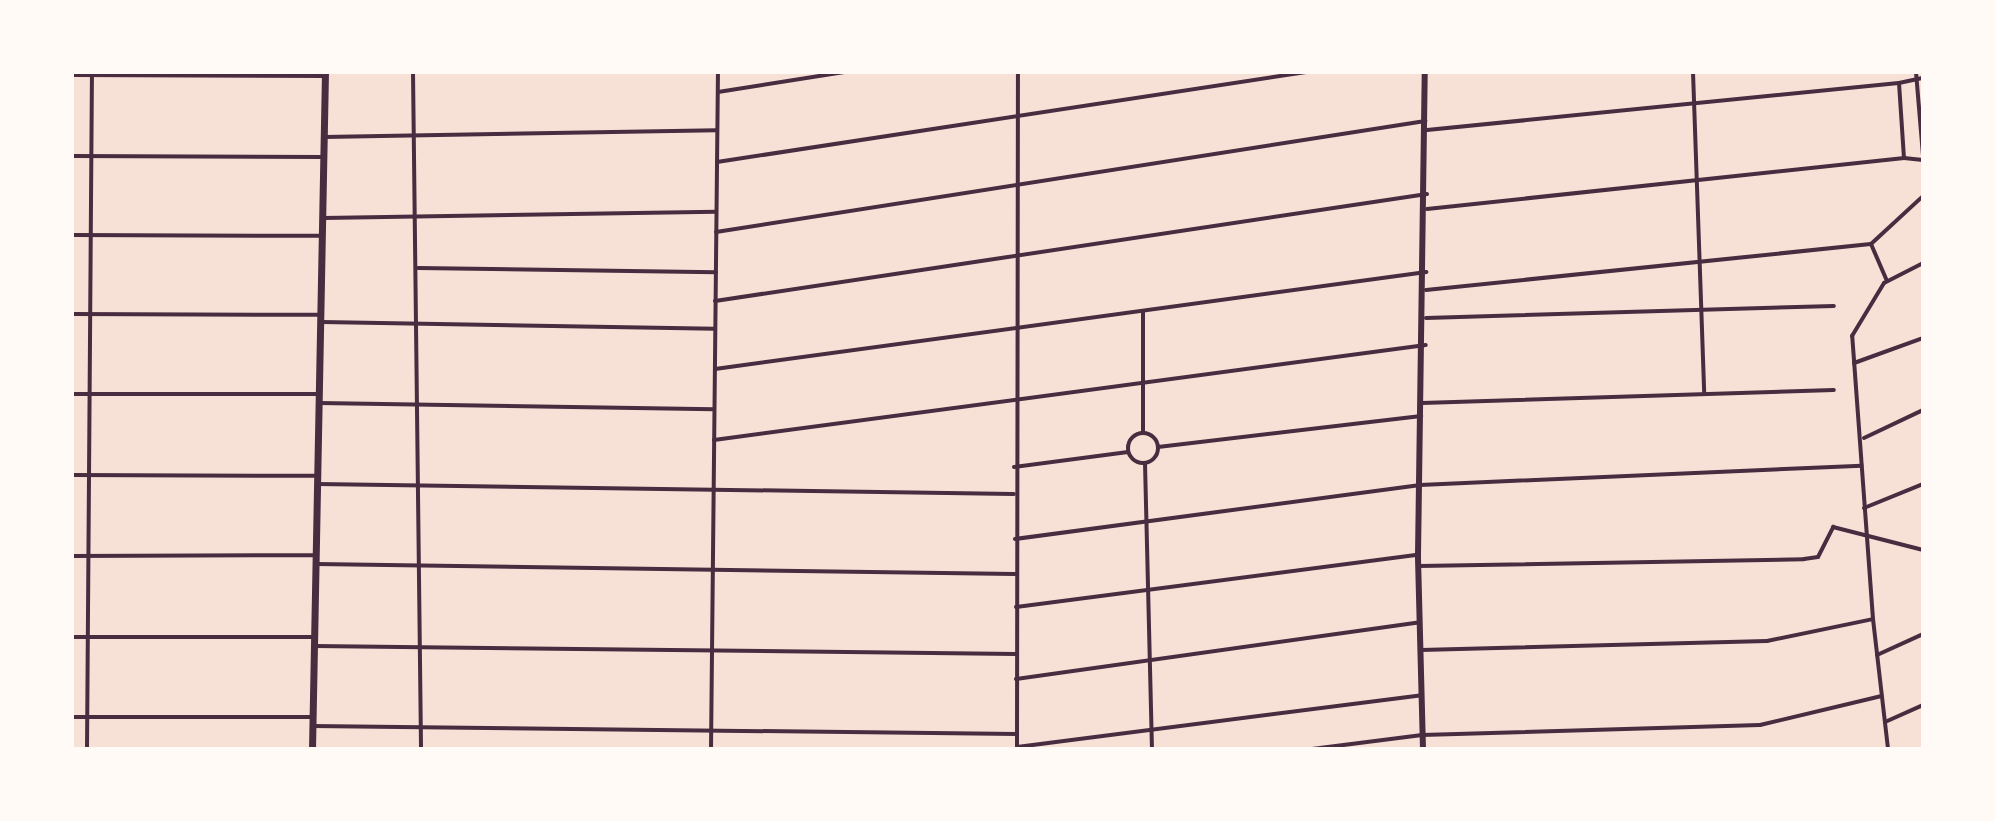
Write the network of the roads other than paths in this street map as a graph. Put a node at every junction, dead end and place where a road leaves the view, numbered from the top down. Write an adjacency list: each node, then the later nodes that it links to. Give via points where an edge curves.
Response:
1 (413, 72): 21 (street)
2 (718, 72): 15 (street)
3 (844, 72): 15 (street)
4 (1018, 72): 17 (street)
5 (1306, 72): 17 (street)
6 (1425, 72): 18 (main road)
7 (1693, 72): 16 (street)
8 (1916, 72): 13 (street)
9 (92, 74): 10 (street); 11 (street); 24 (street)
10 (325, 74): 22 (main road)
11 (72, 75)
12 (1923, 78): 13 (street)
13 (1916, 79): 14 (street); 27 (street)
14 (1899, 83): 16 (street); 26 (street)
15 (718, 92): 19 (street)
16 (1693, 99): 20 (street); 29 (street)
17 (1018, 114): 28 (street); 30 (street)
18 (1427, 121): 20 (main road); 30 (street)
19 (717, 130): 21 (street); 28 (street)
20 (1427, 130): 31 (main road)
21 (416, 136): 22 (street); 35 (street)
22 (324, 137): 25 (main road)
23 (72, 156): 24 (street)
24 (91, 156): 25 (street); 39 (street)
25 (324, 157): 36 (main road)
26 (1904, 158): 27 (street); 29 (street)
27 (1923, 158)
28 (717, 162): 34 (street)
29 (1697, 180): 33 (street); 43 (street)
30 (1017, 185): 37 (street); 42 (street)
31 (1427, 194): 33 (main road); 42 (street)
32 (1923, 196): 41 (street)
33 (1427, 209): 47 (main road)
34 (716, 212): 35 (street); 37 (street)
35 (417, 216): 36 (street); 45 (street)
36 (323, 218): 40 (main road)
37 (716, 232): 46 (street)
38 (72, 235): 39 (street)
39 (91, 235): 40 (street); 55 (street)
40 (323, 236): 56 (main road)
41 (1871, 244): 43 (street); 48 (street)
42 (1016, 256): 50 (street); 59 (street)
43 (1700, 261): 49 (street); 53 (street)
44 (1923, 263): 48 (street)
45 (418, 268): 46 (street); 58 (street)
46 (716, 272): 50 (street)
47 (1426, 272): 49 (main road); 52 (street)
48 (1887, 281): 63 (street, via 1857,317)
49 (1426, 290): 57 (main road)
50 (715, 301): 60 (street)
51 (1834, 306): 53 (street)
52 (1143, 310): 59 (street); 65 (street)
53 (1701, 310): 57 (street); 69 (street)
54 (72, 314): 55 (street)
55 (90, 314): 56 (street); 68 (street)
56 (321, 318): 58 (street); 70 (main road)
57 (1426, 318): 62 (main road)
58 (417, 324): 60 (street); 73 (street)
59 (1016, 328): 64 (street); 71 (street)
60 (715, 329): 64 (street)
61 (1923, 338): 63 (street)
62 (1426, 345): 65 (street); 72 (main road)
63 (1854, 363): 78 (street)
64 (715, 369): 74 (street)
65 (1143, 382): 71 (street); 77 (street)
66 (1834, 390): 69 (street)
67 (72, 394): 68 (street)
68 (89, 394): 70 (street); 86 (street)
69 (1704, 394): 72 (street)
70 (319, 399): 73 (street); 87 (main road)
71 (1015, 400): 79 (street); 84 (street)
72 (1422, 403): 76 (main road)
73 (417, 405): 74 (street); 89 (street)
74 (714, 409): 79 (street)
75 (1923, 410): 78 (street)
76 (1421, 416): 80 (street); 90 (main road)
77 (1143, 433): 80 (street); 81 (street, via 1129,441)
78 (1864, 438): 83 (street)
79 (714, 440): 91 (street)
80 (1158, 447): 82 (street)
81 (1128, 452): 82 (street); 84 (street)
82 (1145, 463): 94 (street)
83 (1862, 466): 90 (street); 93 (street)
84 (1014, 467): 92 (street)
85 (72, 475): 86 (street)
86 (89, 475): 87 (street); 100 (street)
87 (318, 480): 89 (street); 101 (main road)
88 (1923, 484): 93 (street)
89 (418, 485): 91 (street); 102 (street)
90 (1420, 485): 94 (street); 98 (main road)
91 (714, 489): 92 (street); 104 (street)
92 (1014, 494): 96 (street)
93 (1864, 508): 95 (street)
94 (1147, 521): 96 (street); 106 (street)
95 (1864, 537): 97 (street); 103 (street, via 1833,527 1818,557 1804,559); 108 (street)
96 (1015, 539): 105 (street)
97 (1923, 550)
98 (1418, 555): 103 (main road); 106 (street)
99 (72, 556): 100 (street)
100 (88, 556): 101 (street); 112 (street)
101 (316, 560): 102 (street); 113 (main road)
102 (417, 566): 104 (street); 114 (street)
103 (1419, 566): 109 (main road)
104 (713, 570): 105 (street); 116 (street)
105 (1015, 574): 107 (street)
106 (1148, 590): 107 (street); 119 (street)
107 (1016, 607): 117 (street)
108 (1873, 619): 115 (street, via 1767,641); 118 (street)
109 (1420, 622): 115 (main road); 119 (street)
110 (1923, 634): 118 (street)
111 (72, 637): 112 (street)
112 (88, 637): 113 (street); 125 (street)
113 (314, 641): 114 (street); 126 (main road)
114 (416, 647): 116 (street); 129 (street)
115 (1421, 650): 121 (main road)
116 (712, 651): 117 (street); 131 (street)
117 (1016, 654): 120 (street)
118 (1877, 655): 122 (street)
119 (1150, 660): 120 (street); 130 (street)
120 (1016, 679): 132 (street)
121 (1422, 695): 130 (street); 133 (main road)
122 (1882, 696): 127 (street); 133 (street, via 1760,725)
123 (1923, 705): 127 (street)
124 (72, 717): 125 (street)
125 (87, 717): 126 (street); 135 (street)
126 (312, 717): 128 (main road)
127 (1885, 722): 142 (street)
128 (312, 726): 129 (street); 136 (main road)
129 (421, 728): 131 (street); 137 (street)
130 (1151, 730): 134 (street); 139 (street)
131 (711, 731): 132 (street); 138 (street)
132 (1017, 734): 134 (street)
133 (1422, 735): 140 (street); 141 (main road)
134 (1017, 748)
135 (87, 749)
136 (312, 749)
137 (421, 749)
138 (711, 749)
139 (1152, 749)
140 (1312, 749)
141 (1423, 749)
142 (1888, 749)

